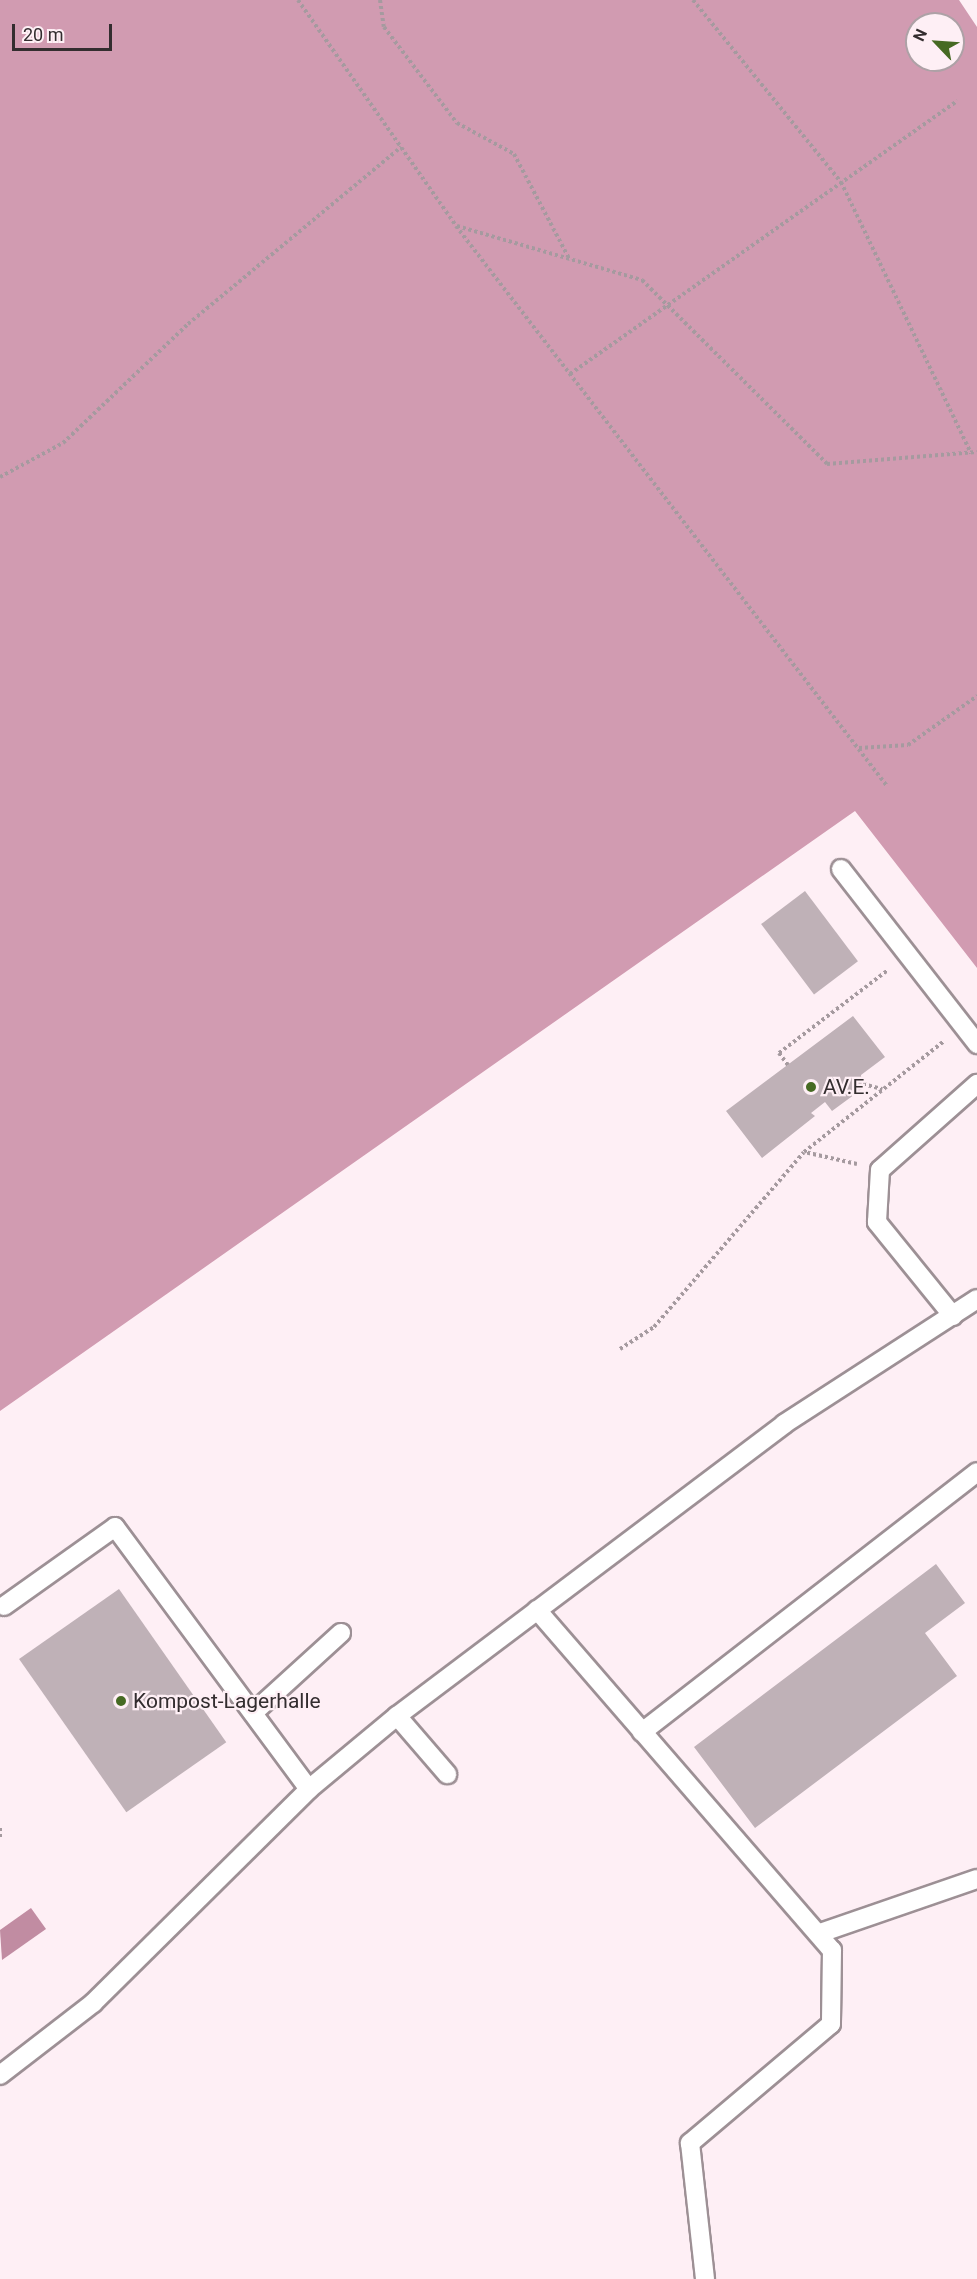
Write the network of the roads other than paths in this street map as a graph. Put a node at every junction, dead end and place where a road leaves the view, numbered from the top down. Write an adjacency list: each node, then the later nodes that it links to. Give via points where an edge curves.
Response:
1 (841, 869): 2 (lane)
2 (977, 1044)
3 (977, 1084): 5 (lane, via 880,1170 877,1222)
4 (977, 1299): 5 (lane)
5 (953, 1316): 8 (lane, via 784,1424)
6 (977, 1472): 12 (lane)
7 (4, 1606): 10 (lane, via 115,1527)
8 (537, 1610): 11 (lane); 12 (lane)
9 (341, 1633): 10 (lane)
10 (253, 1713): 14 (lane)
11 (397, 1716): 13 (lane); 14 (lane)
12 (642, 1732): 16 (lane)
13 (447, 1774)
14 (309, 1789): 17 (lane, via 93,2002)
15 (977, 1879): 16 (lane)
16 (820, 1933): 18 (lane, via 832,1950 831,2024 690,2143)
17 (0, 2075)
18 (705, 2279)

